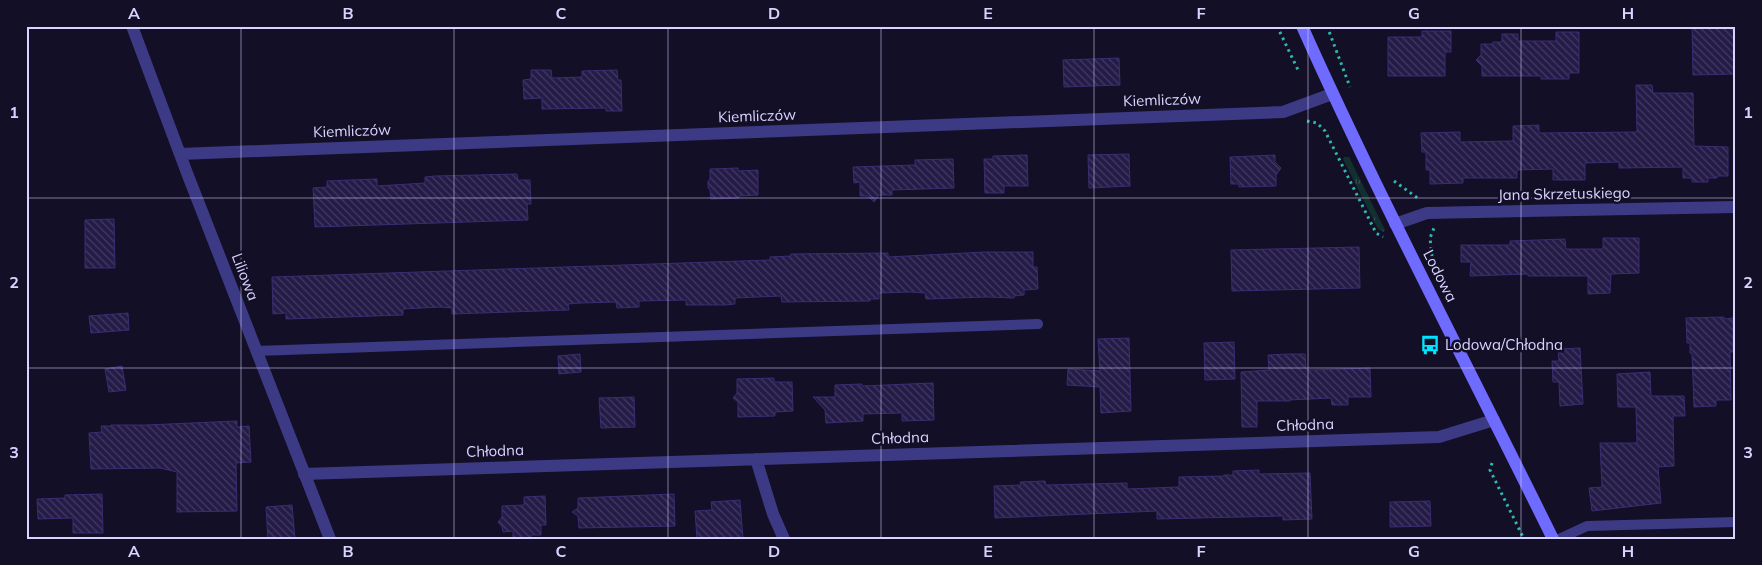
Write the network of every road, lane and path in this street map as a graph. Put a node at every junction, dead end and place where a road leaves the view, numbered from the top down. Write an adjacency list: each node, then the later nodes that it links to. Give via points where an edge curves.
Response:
1 (132, 26): 9 (street, Liliowa)
2 (1278, 26): 5 (path)
3 (1302, 26): 6 (street, Lodowa)
4 (1327, 26): 7 (path)
5 (1299, 72)
6 (1332, 94): 9 (street, Kiemliczów, via 1283,112); 13 (street, Lodowa)
7 (1353, 95)
8 (1307, 121): 14 (path, via 1317,123 1325,131 1376,233 1382,235)
9 (180, 154): 16 (street, Liliowa)
10 (1390, 175): 11 (path)
11 (1422, 202)
12 (1736, 207): 13 (street, Jana Skrzetuskiego, via 1427,213)
13 (1395, 224): 17 (street, Lodowa)
14 (1386, 243)
15 (1038, 324): 16 (lane)
16 (256, 351): 20 (street, Liliowa)
17 (1494, 420): 18 (street, Chłodna, via 1439,437); 25 (street, Lodowa)
18 (756, 459): 20 (street, Chłodna); 23 (street)
19 (1492, 463): 24 (path, via 1490,470)
20 (304, 474): 22 (street, Liliowa)
21 (1736, 522): 26 (lane, via 1587,526)
22 (330, 539)
23 (784, 539)
24 (1524, 539)
25 (1553, 539)
26 (1559, 539)

